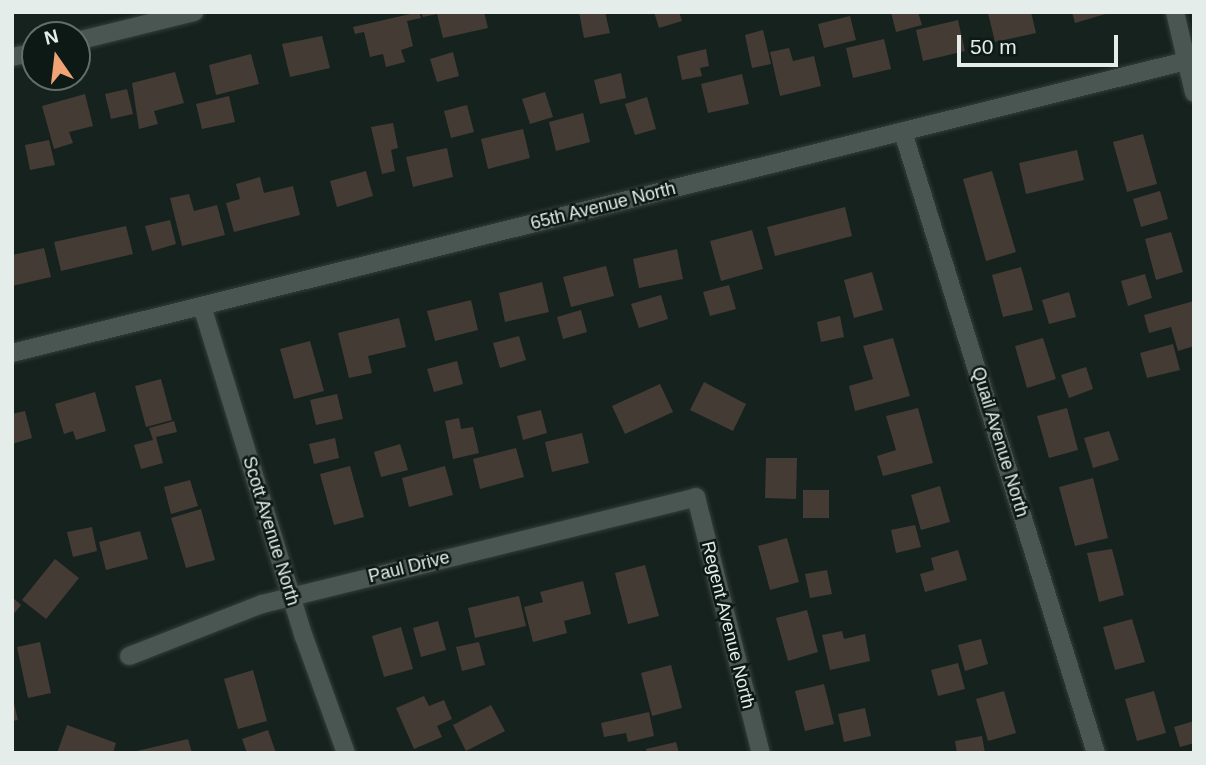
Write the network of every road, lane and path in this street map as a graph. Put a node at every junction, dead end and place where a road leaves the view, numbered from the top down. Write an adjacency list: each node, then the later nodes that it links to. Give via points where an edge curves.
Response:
1 (194, 12): 3 (street)
2 (1175, 12): 4 (street)
3 (91, 38)
4 (1189, 60): 5 (street); 6 (street, 65th Avenue North)
5 (1194, 93)
6 (903, 132): 7 (street, 65th Avenue North); 14 (street, Quail Avenue North)
7 (202, 306): 8 (street, 65th Avenue North); 10 (street, Scott Avenue North)
8 (12, 353)
9 (696, 497): 10 (street, Paul Drive); 13 (street, Regent Avenue North)
10 (292, 596): 11 (street, Paul Drive); 12 (street, Scott Avenue North)
11 (129, 656)
12 (346, 753)
13 (761, 753)
14 (1096, 753)

